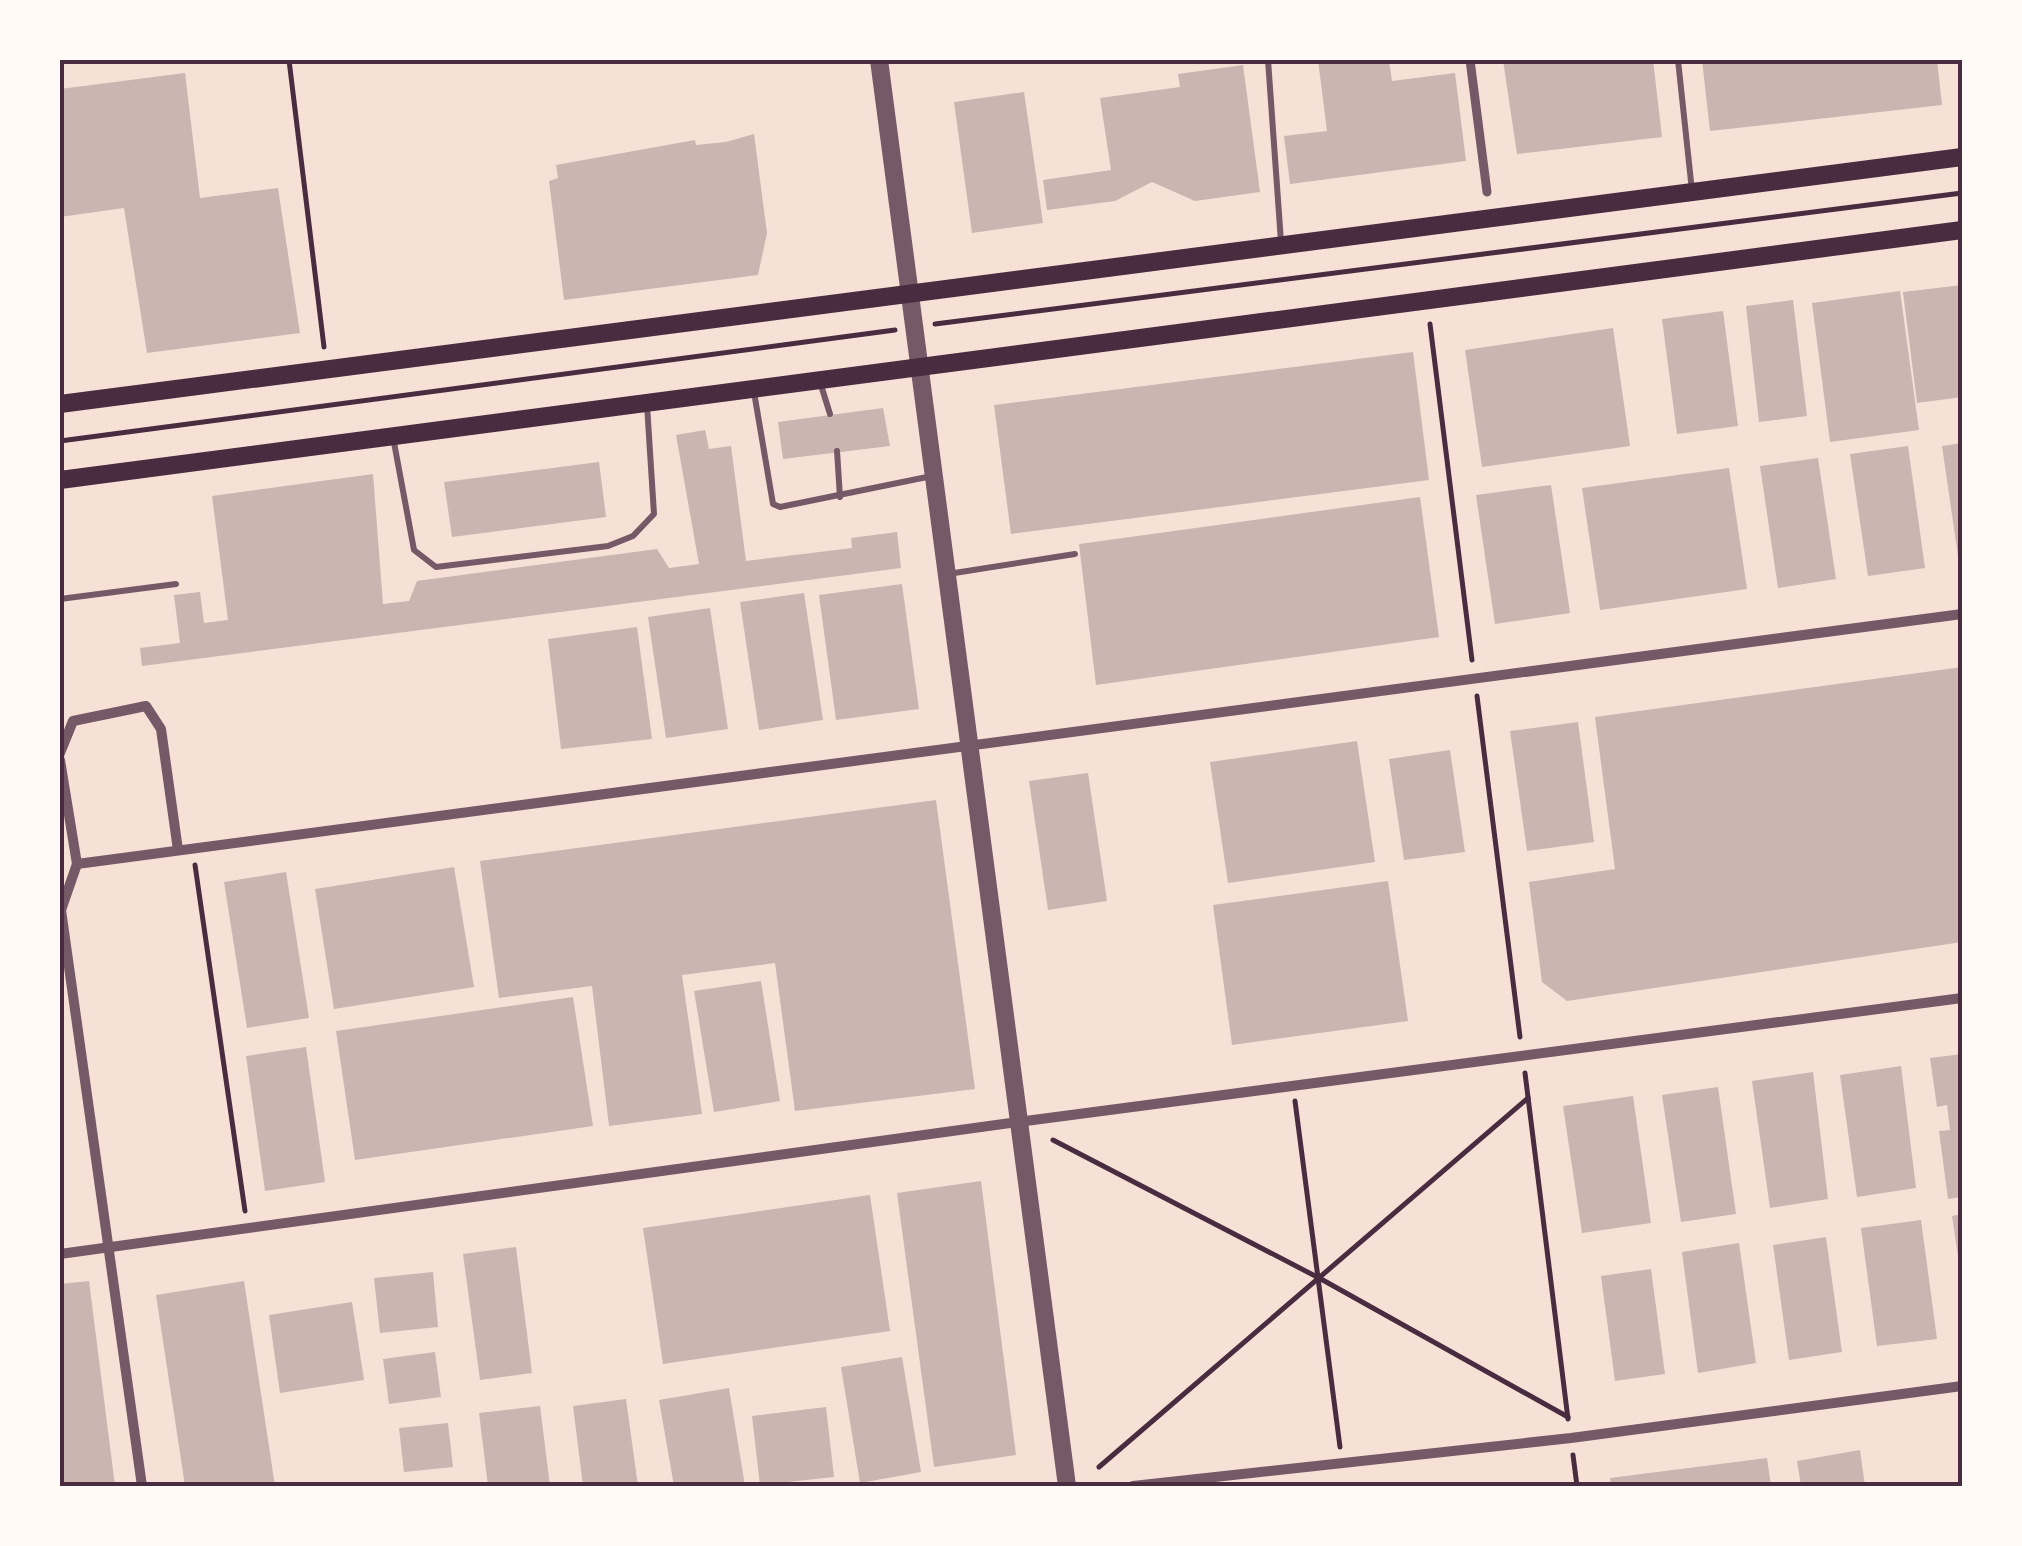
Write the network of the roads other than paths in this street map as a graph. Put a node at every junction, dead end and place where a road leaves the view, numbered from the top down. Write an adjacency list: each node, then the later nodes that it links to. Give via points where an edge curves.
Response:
1 (879, 60): 10 (street)
2 (1268, 60): 9 (lane)
3 (1470, 60): 6 (street)
4 (1678, 60): 7 (lane)
5 (1962, 158): 7 (main road)
6 (1487, 192)
7 (1692, 192): 9 (main road)
8 (1962, 230): 11 (main road)
9 (1281, 244): 10 (main road)
10 (910, 292): 11 (street); 15 (main road)
11 (920, 367): 12 (main road); 19 (street)
12 (819, 380): 13 (main road); 16 (lane)
13 (754, 389): 14 (main road); 21 (lane, via 773,504)
14 (647, 403): 17 (main road); 17 (lane, via 654,514 634,536 589,548 436,567 422,560 414,550)
15 (60, 404)
16 (830, 414)
17 (393, 436): 20 (main road)
18 (837, 452): 21 (lane)
19 (934, 476): 21 (lane); 23 (street)
20 (60, 480)
21 (840, 497)
22 (1075, 554): 23 (lane)
23 (946, 574): 27 (street)
24 (176, 584): 25 (lane)
25 (60, 599)
26 (1962, 614): 27 (street)
27 (967, 746): 29 (street); 32 (street)
28 (60, 756): 29 (street, via 73,722 146,706 160,730); 30 (street)
29 (178, 850): 30 (street)
30 (77, 864): 33 (street, via 61,910)
31 (1962, 998): 32 (street)
32 (1018, 1122): 33 (street); 37 (street)
33 (108, 1247): 34 (street); 36 (street)
34 (60, 1254)
35 (1962, 1386): 38 (street)
36 (142, 1486)
37 (1068, 1486)
38 (1133, 1486)

